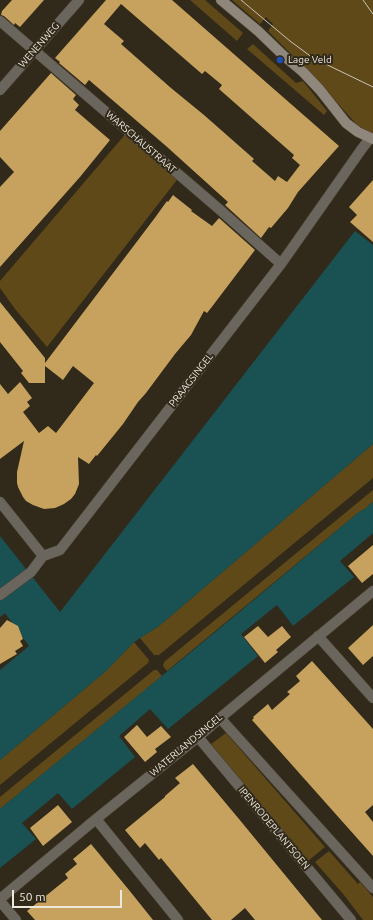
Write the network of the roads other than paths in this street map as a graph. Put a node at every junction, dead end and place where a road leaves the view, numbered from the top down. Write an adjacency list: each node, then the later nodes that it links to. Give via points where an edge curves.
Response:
1 (79, 0): 4 (street, WENENWEG)
2 (221, 0): 6 (street, via 303,72 346,123)
3 (0, 20): 4 (street, WARSCHAUSTRAAT)
4 (35, 50): 5 (street, WENENWEG); 7 (street, WARSCHAUSTRAAT)
5 (0, 90)
6 (372, 139): 7 (street, PRAAGSINGEL, via 361,150)
7 (281, 264): 9 (street, PRAAGSINGEL, via 60,550)
8 (0, 502): 9 (street)
9 (43, 556): 11 (street, via 31,572)
10 (373, 591): 12 (street, WATERLANDSINGEL)
11 (0, 595)
12 (318, 636): 13 (street); 14 (street, WATERLANDSINGEL)
13 (373, 698)
14 (220, 718): 15 (street, WATERLANDSINGEL); 17 (street)
15 (198, 737): 16 (street, WATERLANDSINGEL); 21 (street, IPENRODEPLANTSOEN)
16 (96, 818): 18 (street, WATERLANDSINGEL); 20 (street)
17 (373, 888)
18 (0, 900): 19 (street)
19 (16, 920)
20 (178, 920)
21 (350, 920)

